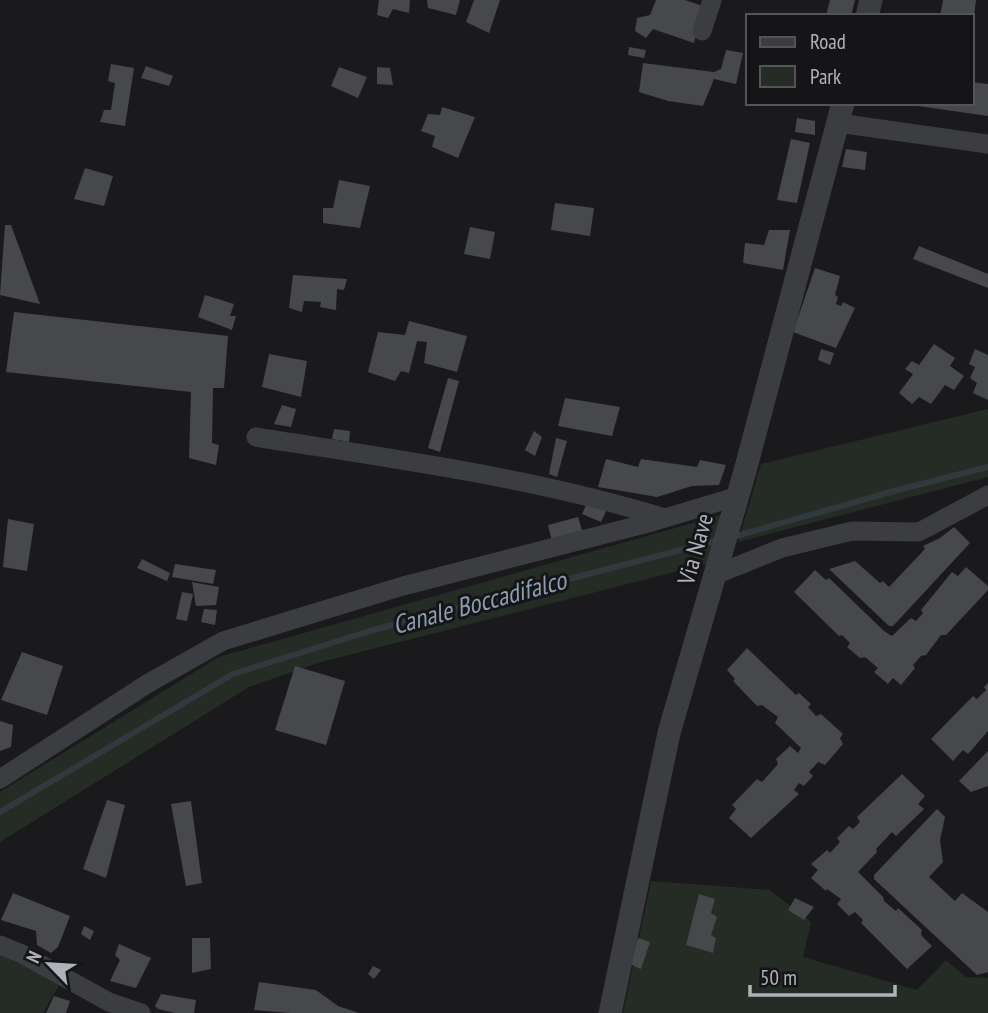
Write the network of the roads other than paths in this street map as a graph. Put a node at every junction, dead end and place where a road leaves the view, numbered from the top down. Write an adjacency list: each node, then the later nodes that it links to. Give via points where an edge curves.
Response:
1 (712, 0): 2 (street)
2 (702, 31)
3 (841, 113): 4 (street); 7 (street, Via Nave)
4 (988, 144)
5 (256, 437): 8 (street, via 591,497)
6 (988, 495): 9 (street, via 919,532 852,531)
7 (737, 496): 8 (street); 9 (street, Via Nave)
8 (665, 518): 10 (street, via 403,586 223,641)
9 (717, 569): 13 (street, Via Nave, via 669,733)
10 (0, 779)
11 (0, 945): 12 (street, via 109,1002)
12 (141, 1013)
13 (610, 1013)

